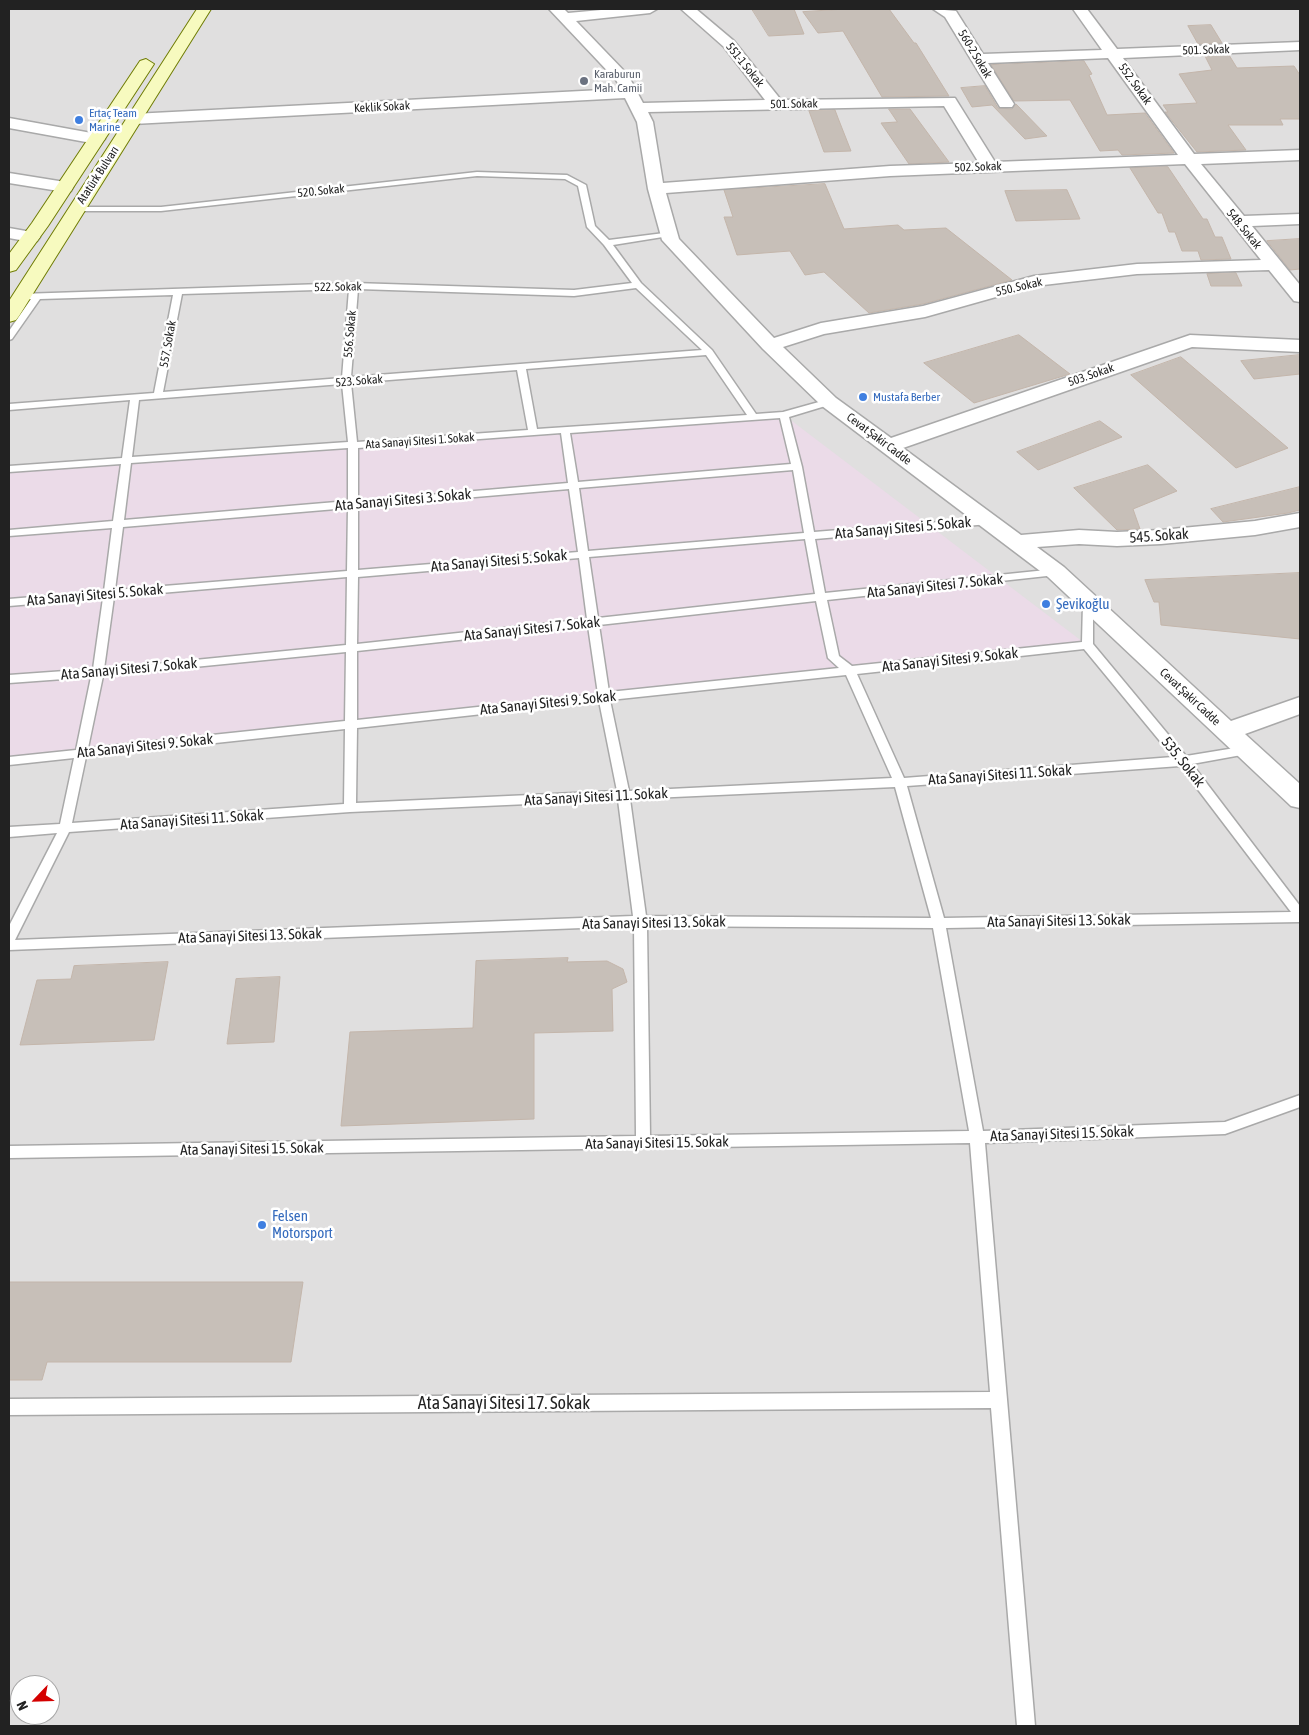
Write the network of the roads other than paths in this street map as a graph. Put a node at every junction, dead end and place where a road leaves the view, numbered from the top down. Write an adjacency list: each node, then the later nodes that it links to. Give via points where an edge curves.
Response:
1 (204, 9): 15 (main road, Atatürk Bulvarı)
2 (650, 9): 6 (street)
3 (688, 9): 14 (street, 551-1 Sokak, via 729,44)
4 (940, 9): 11 (street, 560-2 Sokak, via 951,14)
5 (1080, 9): 10 (street, 552. Sokak)
6 (632, 10): 7 (street)
7 (561, 14): 12 (street, Cevat Şakir Cadde, via 623,78)
8 (1300, 46): 10 (street, 501. Sokak)
9 (156, 49): 17 (main road, Atatürk Bulvarı)
10 (1112, 53): 11 (street, 501. Sokak); 19 (street, 552. Sokak)
11 (978, 59): 13 (street, 560-2 Sokak)
12 (634, 100): 14 (street, 501. Sokak); 15 (street, Keklik Sokak); 23 (street, Cevat Şakir Cadde, via 645,122)
13 (1006, 104)
14 (777, 105): 20 (street, 501. Sokak, via 949,101)
15 (133, 119): 24 (main road, Atatürk Bulvarı)
16 (9, 123): 17 (street)
17 (97, 139): 22 (main road, Atatürk Bulvarı)
18 (1300, 155): 19 (street, 502. Sokak)
19 (1189, 159): 20 (street, 502. Sokak); 26 (street, 548. Sokak)
20 (990, 167): 23 (street, 502. Sokak, via 890,171)
21 (9, 178): 22 (street)
22 (65, 187): 29 (main road, Atatürk Bulvarı)
23 (656, 189): 28 (street, Cevat Şakir Cadde)
24 (76, 209): 30 (lane, 520. Sokak, via 161,209 477,174 567,177 582,185 591,227); 36 (main road, Atatürk Bulvarı)
25 (1300, 220): 26 (street)
26 (1238, 221): 32 (street, 548. Sokak)
27 (9, 233): 29 (street)
28 (669, 234): 30 (lane); 40 (street, Cevat Şakir Cadde, via 671,240)
29 (31, 237): 31 (main road, Atatürk Bulvarı)
30 (607, 243): 33 (lane)
31 (9, 266)
32 (1286, 274): 37 (street, 548. Sokak); 40 (street, 550. Sokak, via 1137,268 1034,282 925,311 821,329)
33 (638, 285): 34 (lane, 522. Sokak, via 574,293); 42 (lane)
34 (354, 286): 35 (lane, 522. Sokak); 44 (lane, 556. Sokak)
35 (178, 292): 36 (lane, 522. Sokak); 45 (lane, 557. Sokak)
36 (29, 297): 38 (main road, Atatürk Bulvarı); 39 (lane)
37 (1300, 297)
38 (9, 316)
39 (9, 337)
40 (770, 345): 47 (street, Cevat Şakir Cadde)
41 (1300, 346): 54 (street, 503. Sokak, via 1190,341)
42 (709, 352): 43 (lane, 523. Sokak); 50 (lane)
43 (521, 368): 44 (lane, 523. Sokak); 52 (lane)
44 (346, 382): 45 (lane, 523. Sokak); 53 (lane, 556. Sokak)
45 (158, 396): 46 (lane, 523. Sokak)
46 (135, 398): 48 (lane, 523. Sokak); 55 (lane)
47 (830, 402): 49 (lane, Ata Sanayi Sitesi 1. Sokak); 54 (street, Cevat Şakir Cadde)
48 (9, 407)
49 (784, 415): 50 (lane, Ata Sanayi Sitesi 1. Sokak); 56 (lane)
50 (753, 417): 51 (lane, Ata Sanayi Sitesi 1. Sokak)
51 (565, 430): 52 (lane, Ata Sanayi Sitesi 1. Sokak); 58 (lane)
52 (533, 433): 53 (lane, Ata Sanayi Sitesi 1. Sokak)
53 (353, 445): 55 (lane, Ata Sanayi Sitesi 1. Sokak); 59 (lane, 556. Sokak)
54 (888, 446): 61 (street, Cevat Şakir Cadde)
55 (126, 461): 57 (lane, Ata Sanayi Sitesi 1. Sokak); 62 (lane)
56 (797, 467): 58 (lane, Ata Sanayi Sitesi 3. Sokak); 64 (lane)
57 (9, 469)
58 (573, 486): 59 (lane, Ata Sanayi Sitesi 3. Sokak); 66 (lane)
59 (353, 504): 62 (lane, Ata Sanayi Sitesi 3. Sokak); 68 (lane, 556. Sokak)
60 (1300, 520): 65 (street, 545. Sokak, via 1161,537 1079,537)
61 (989, 521): 64 (lane, Ata Sanayi Sitesi 5. Sokak); 65 (street, Cevat Şakir Cadde)
62 (117, 524): 63 (lane, Ata Sanayi Sitesi 3. Sokak); 69 (lane)
63 (9, 533)
64 (810, 536): 66 (lane, Ata Sanayi Sitesi 5. Sokak); 70 (lane)
65 (1017, 542): 67 (street, Cevat Şakir Cadde)
66 (584, 554): 68 (lane, Ata Sanayi Sitesi 5. Sokak); 73 (lane)
67 (1056, 572): 70 (lane, Ata Sanayi Sitesi 7. Sokak); 72 (street, Cevat Şakir Cadde)
68 (352, 574): 69 (lane, Ata Sanayi Sitesi 5. Sokak); 75 (lane, 556. Sokak)
69 (107, 594): 71 (lane, Ata Sanayi Sitesi 5. Sokak); 77 (lane)
70 (820, 598): 73 (lane, Ata Sanayi Sitesi 7. Sokak); 76 (lane, via 834,658)
71 (9, 602)
72 (1088, 603): 74 (lane); 82 (street, Cevat Şakir Cadde)
73 (594, 623): 75 (lane, Ata Sanayi Sitesi 7. Sokak); 79 (lane)
74 (1086, 646): 76 (lane, Ata Sanayi Sitesi 9. Sokak); 86 (lane, 535. Sokak)
75 (351, 648): 77 (lane, Ata Sanayi Sitesi 7. Sokak); 81 (lane, 556. Sokak)
76 (850, 671): 79 (lane, Ata Sanayi Sitesi 9. Sokak); 87 (lane)
77 (98, 673): 78 (lane, Ata Sanayi Sitesi 7. Sokak); 84 (lane)
78 (9, 679)
79 (604, 697): 81 (lane, Ata Sanayi Sitesi 9. Sokak); 88 (lane)
80 (1300, 705): 82 (street)
81 (351, 724): 84 (lane, Ata Sanayi Sitesi 9. Sokak); 90 (lane, 556. Sokak)
82 (1227, 731): 83 (street, Cevat Şakir Cadde)
83 (1247, 750): 86 (lane, Ata Sanayi Sitesi 11. Sokak); 89 (street, Cevat Şakir Cadde)
84 (82, 752): 85 (lane, Ata Sanayi Sitesi 9. Sokak); 91 (lane)
85 (9, 761)
86 (1183, 761): 87 (lane, Ata Sanayi Sitesi 11. Sokak); 93 (lane, 535. Sokak)
87 (900, 782): 88 (lane, Ata Sanayi Sitesi 11. Sokak); 95 (lane)
88 (624, 796): 90 (lane, Ata Sanayi Sitesi 11. Sokak); 94 (lane)
89 (1300, 799)
90 (350, 808): 91 (lane, Ata Sanayi Sitesi 11. Sokak)
91 (65, 829): 92 (lane, Ata Sanayi Sitesi 11. Sokak); 96 (lane)
92 (9, 832)
93 (1300, 916): 95 (lane, Ata Sanayi Sitesi 13. Sokak)
94 (640, 921): 95 (lane, Ata Sanayi Sitesi 13. Sokak); 97 (lane, Ata Sanayi Sitesi 13. Sokak); 100 (lane)
95 (939, 922): 99 (lane)
96 (9, 938)
97 (9, 945)
98 (1300, 1101): 99 (lane, Ata Sanayi Sitesi 15. Sokak, via 1225,1128)
99 (978, 1137): 100 (lane, Ata Sanayi Sitesi 15. Sokak); 102 (lane)
100 (643, 1143): 101 (lane, Ata Sanayi Sitesi 15. Sokak)
101 (9, 1152)
102 (999, 1400): 103 (lane, Ata Sanayi Sitesi 17. Sokak); 104 (lane)
103 (9, 1407)
104 (1026, 1726)

